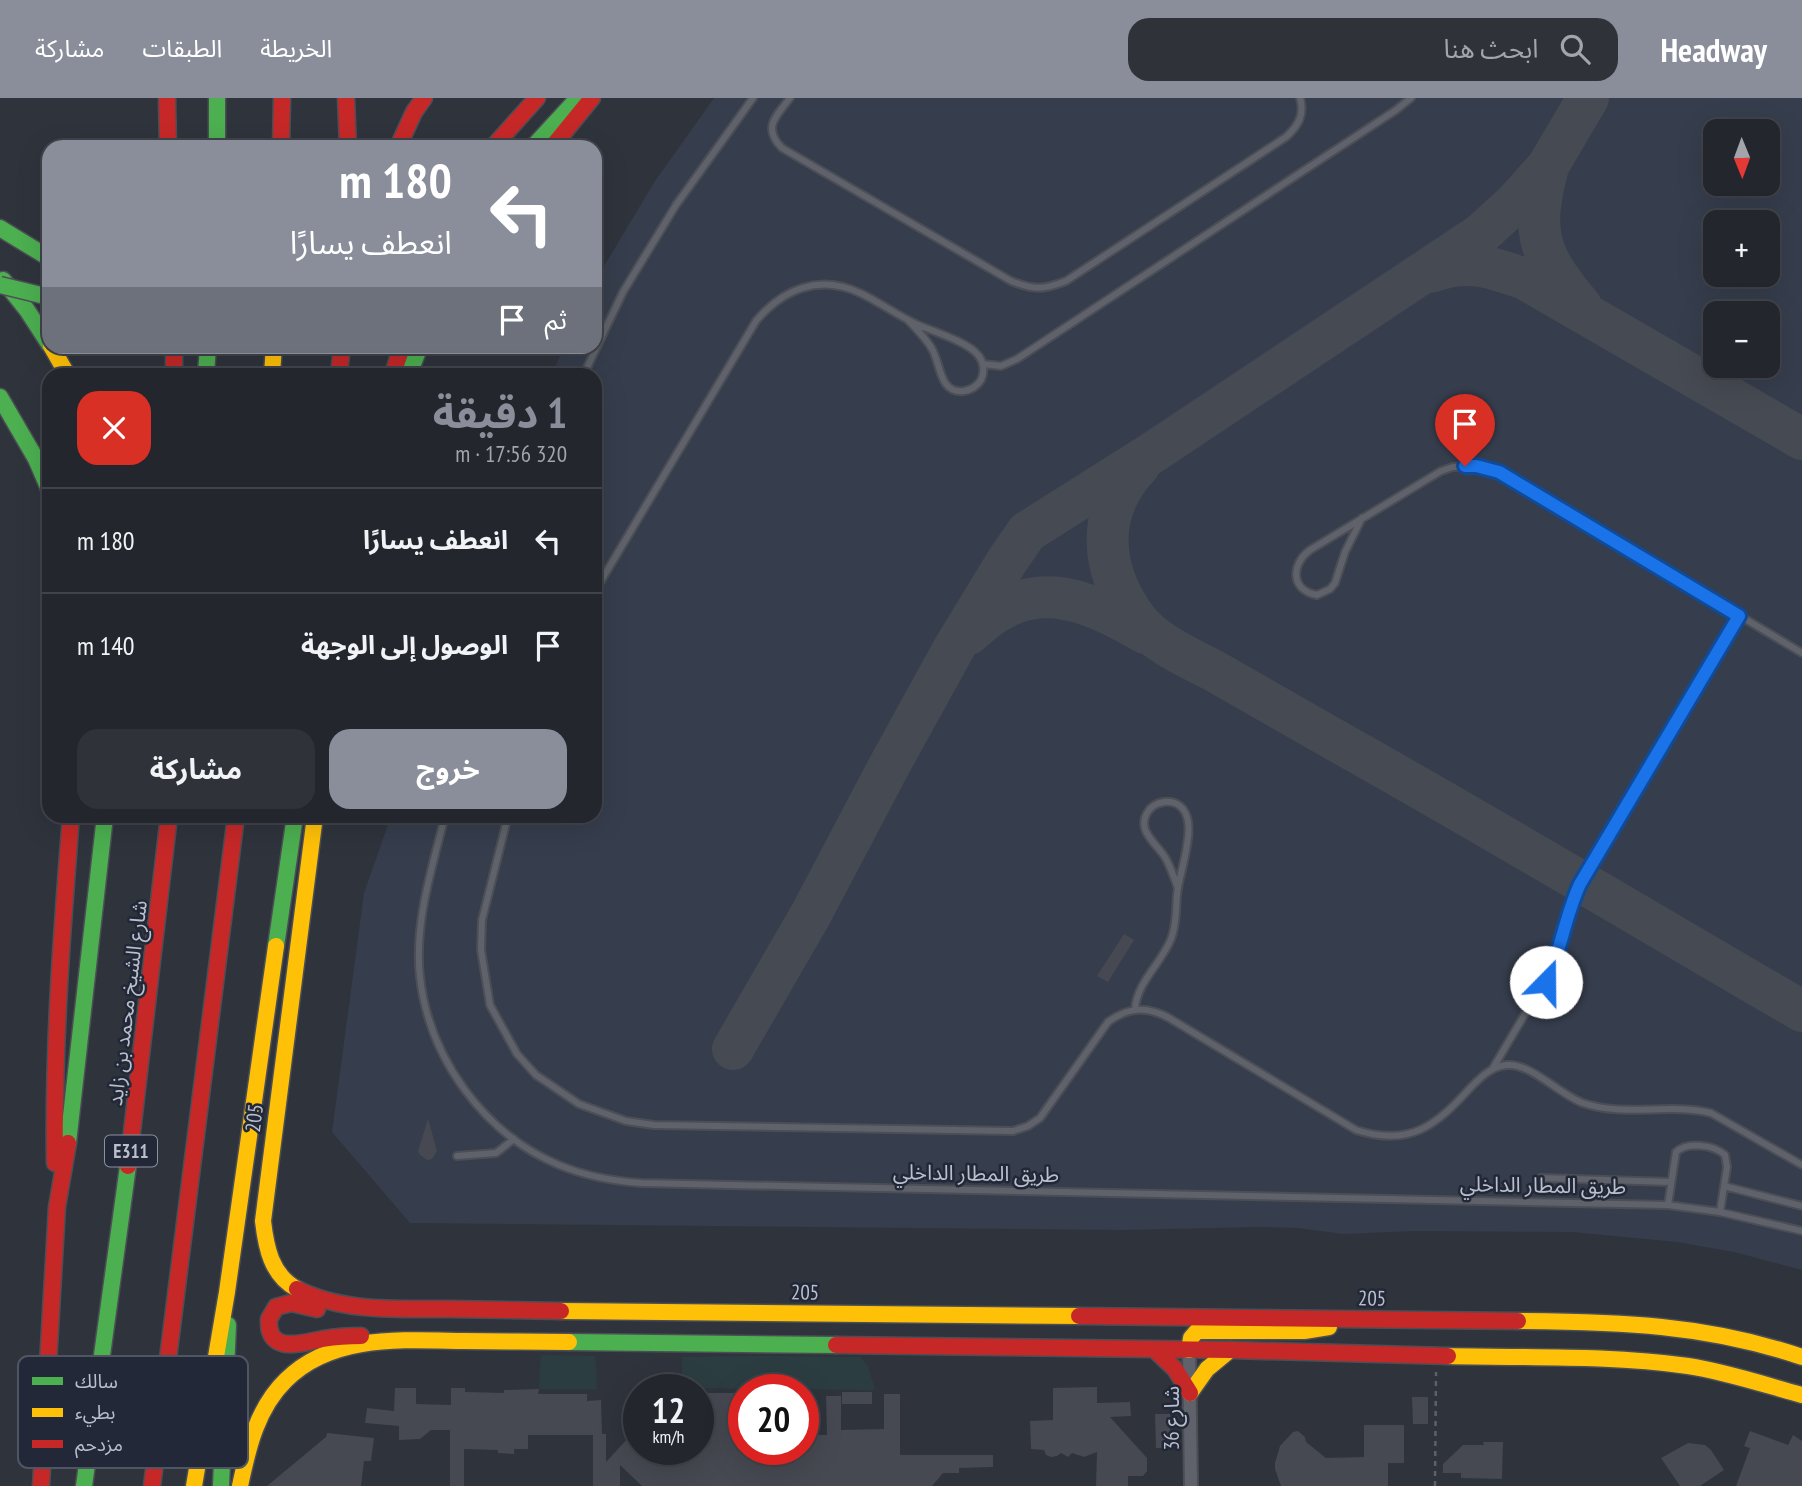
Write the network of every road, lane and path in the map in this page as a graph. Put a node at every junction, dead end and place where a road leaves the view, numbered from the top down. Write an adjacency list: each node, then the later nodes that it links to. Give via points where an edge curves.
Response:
1 (167, 98): 13 (main road)
2 (217, 98): 14 (main road)
3 (282, 98): 15 (main road)
4 (346, 98): 16 (main road)
5 (424, 98): 17 (main road)
6 (537, 98): 18 (main road)
7 (578, 98): 19 (main road)
8 (592, 98): 20 (main road)
9 (753, 98): 28 (lane, via 676,205)
10 (790, 98): 11 (lane, via 773,124 775,141 782,148 1029,288 1048,288 1066,281 1286,137 1302,116)
11 (1300, 98)
12 (1411, 98): 29 (lane, via 1017,359 1001,366)
13 (168, 140)
14 (217, 140)
15 (281, 140)
16 (348, 140)
17 (401, 140)
18 (499, 140)
19 (539, 140)
20 (558, 140)
21 (0, 228): 22 (main road)
22 (42, 254)
23 (0, 276): 27 (main road)
24 (0, 285): 25 (main road, bridge)
25 (42, 295)
26 (908, 320): 29 (lane, via 974,351); 29 (lane, via 930,345 944,383 952,390 962,392 979,383); 33 (lane, via 860,293 832,285 803,287 769,306)
27 (42, 333)
28 (602, 336)
29 (983, 364)
30 (0, 397): 31 (main road)
31 (42, 474)
32 (1362, 518): 32 (lane, via 1330,589 1317,595 1304,590 1296,570 1303,555); 34 (lane, via 1441,471 1488,468)
33 (602, 579)
34 (1739, 616): 35 (lane); 46 (lane, via 1580,884 1555,965)
35 (1802, 653)
36 (70, 823): 55 (main road, via 54,1115)
37 (103, 823): 55 (main road, via 78,1072)
38 (168, 823): 67 (main road, شارع الشيخ محمد بن زايد / E311)
39 (235, 823): 68 (main road)
40 (294, 823): 58 (main road)
41 (314, 823): 59 (main road, 205, via 264,1205 264,1245 277,1273 305,1295 336,1303)
42 (443, 823): 47 (lane, طريق المطار الداخلي, via 419,943 426,1012 455,1077 495,1125)
43 (506, 823): 45 (lane, via 482,920 481,950 490,1005 517,1054 536,1075 601,1114 683,1127 1013,1131 1040,1118 1108,1022)
44 (1178, 888): 44 (lane, via 1167,860 1145,830 1147,812 1164,801 1183,809 1187,819 1188,844); 45 (lane, via 1172,937 1140,988)
45 (1135, 1009): 46 (lane, via 1169,1018 1371,1135 1405,1135 1435,1123)
46 (1493, 1069): 49 (lane, via 1520,1067 1571,1098 1598,1107 1711,1113)
47 (514, 1139): 48 (lane, via 496,1153); 53 (lane, طريق المطار الداخلي, via 578,1172 641,1183)
48 (457, 1156)
49 (1802, 1165)
50 (1541, 1178): 51 (lane)
51 (1671, 1182): 52 (lane, via 1676,1152 1689,1145 1725,1155); 53 (lane)
52 (1724, 1186): 54 (lane); 56 (lane)
53 (1668, 1205): 56 (lane, طريق المطار الداخلي)
54 (1802, 1206)
55 (57, 1207): 66 (main road)
56 (1720, 1212): 57 (lane, طريق المطار الداخلي)
57 (1802, 1231)
58 (227, 1293): 69 (main road); 70 (main road)
59 (404, 1309): 60 (main road, 205); 61 (main road, via 340,1312 291,1303 282,1304 268,1320 271,1335 286,1345 352,1336)
60 (1352, 1319): 63 (main road, via 1304,1331 1197,1331); 71 (main road, 205, via 1650,1324 1725,1335)
61 (404, 1340): 62 (main road); 74 (main road, via 361,1344 316,1358 277,1389)
62 (1155, 1350): 63 (main road); 72 (main road, via 1175,1369)
63 (1189, 1350): 64 (main road); 72 (street, شارع 36)
64 (1230, 1350): 65 (main road); 72 (main road, via 1207,1369)
65 (1436, 1355): 73 (main road, via 1664,1363 1727,1374); 88 (path)
66 (48, 1356)
67 (102, 1356)
68 (169, 1356)
69 (216, 1356)
70 (228, 1356)
71 (1802, 1357)
72 (1190, 1393): 87 (street, شارع 36)
73 (1802, 1395)
74 (248, 1447)
75 (42, 1468): 81 (main road)
76 (87, 1468): 82 (main road, شارع الشيخ محمد بن زايد / E311)
77 (154, 1468): 83 (main road)
78 (197, 1468): 84 (main road)
79 (222, 1468): 85 (main road)
80 (243, 1468): 86 (main road)
81 (41, 1486)
82 (84, 1486)
83 (152, 1486)
84 (194, 1486)
85 (221, 1486)
86 (240, 1486)
87 (1191, 1486)
88 (1435, 1486)

